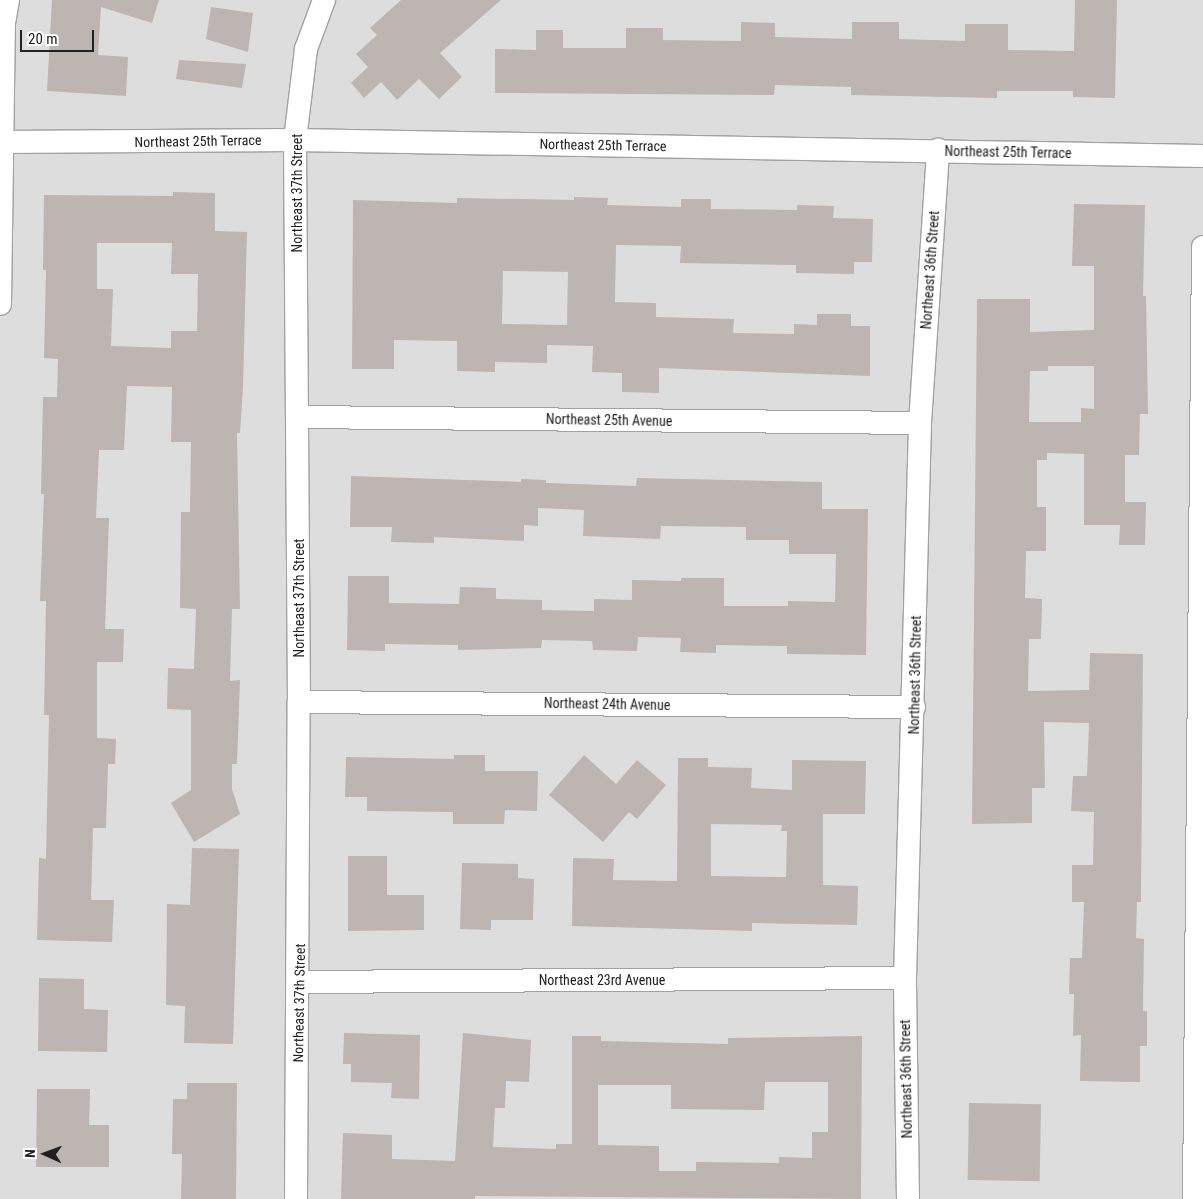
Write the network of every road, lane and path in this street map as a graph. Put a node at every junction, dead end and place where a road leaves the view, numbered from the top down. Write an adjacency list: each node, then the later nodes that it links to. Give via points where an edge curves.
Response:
1 (8, 0): 4 (street, via 4,23)
2 (324, 0): 3 (street, Northeast 37th Street, via 306,49)
3 (295, 140): 4 (street, Northeast 25th Terrace); 5 (street, Northeast 25th Terrace); 9 (street, Northeast 37th Street)
4 (2, 142): 8 (street)
5 (938, 150): 6 (street, Northeast 25th Terrace); 10 (street, Northeast 36th Street)
6 (1203, 156)
7 (1203, 247): 18 (street)
8 (0, 304)
9 (298, 417): 10 (street, Northeast 25th Avenue); 11 (street, Northeast 37th Street)
10 (920, 423): 12 (street, Northeast 36th Street)
11 (299, 702): 12 (street, Northeast 24th Avenue); 14 (street, Northeast 37th Street)
12 (914, 707): 13 (street, Northeast 36th Street)
13 (905, 978): 14 (street, Northeast 23rd Avenue); 17 (street, Northeast 36th Street)
14 (299, 982): 16 (street, Northeast 37th Street)
15 (1203, 1197): 18 (street)
16 (296, 1199)
17 (908, 1199)
18 (1196, 1199)

